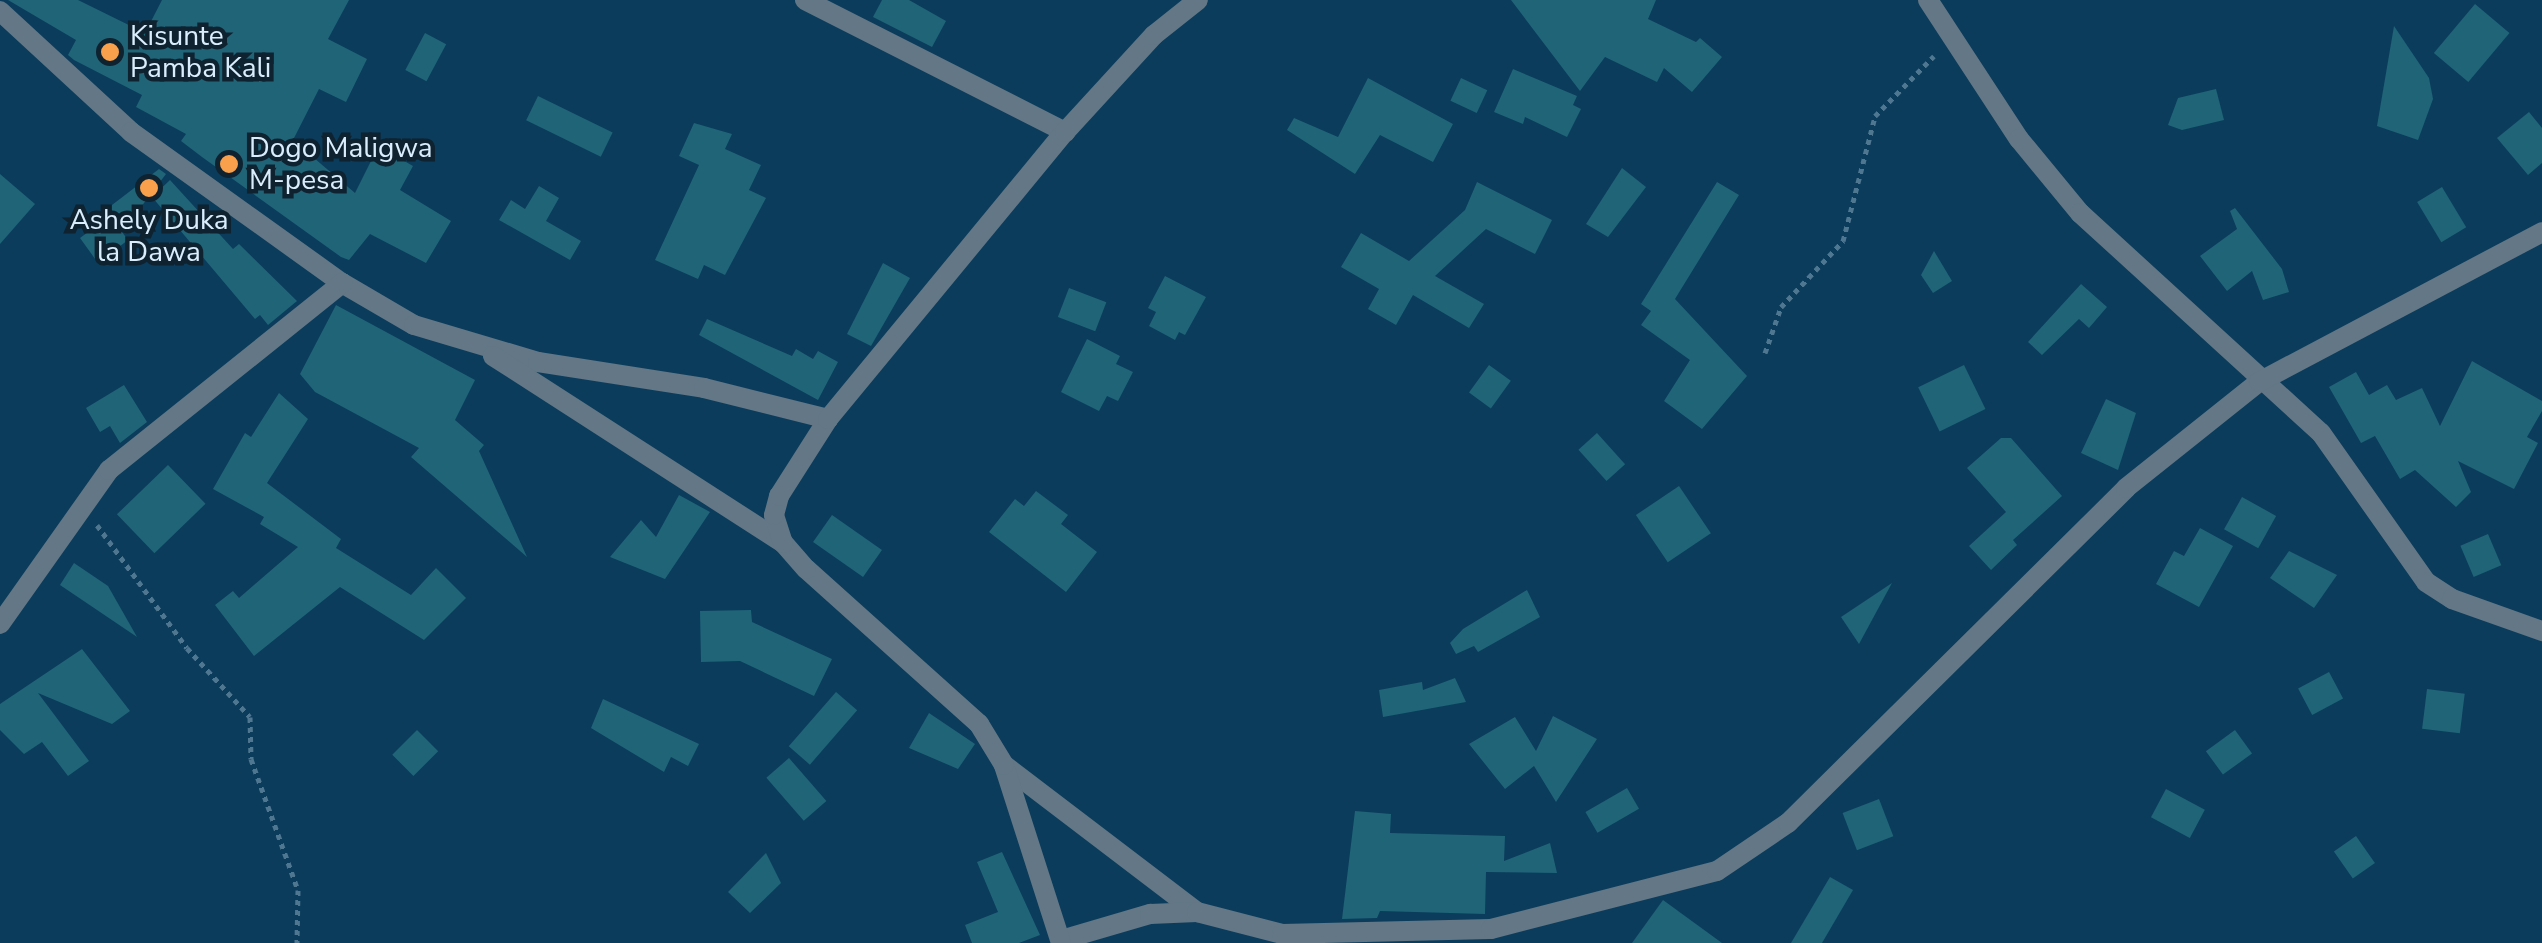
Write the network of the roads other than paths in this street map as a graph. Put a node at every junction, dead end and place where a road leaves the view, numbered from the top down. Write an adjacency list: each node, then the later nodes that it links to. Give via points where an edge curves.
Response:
1 (806, 0): 5 (street, via 881,44)
2 (1198, 0): 5 (street, via 1154,35)
3 (1928, 0): 9 (street, via 2019,139 2080,212)
4 (0, 11): 7 (street, via 131,132)
5 (1065, 132): 10 (street)
6 (2542, 232): 9 (street)
7 (342, 283): 8 (street, via 414,326); 12 (street, via 143,438 80,503)
8 (479, 347): 10 (street, via 704,388); 11 (street)
9 (2259, 382): 13 (street, via 2322,433 2426,582 2452,599); 15 (street, via 2126,488 1788,823 1717,871 1491,929 1282,934)
10 (828, 419): 11 (street, via 779,496 774,516)
11 (784, 543): 14 (street, via 979,724)
12 (0, 624)
13 (2542, 631)
14 (1004, 765): 15 (street); 16 (street)
15 (1197, 912): 16 (street, via 1135,917)
16 (1061, 942)

